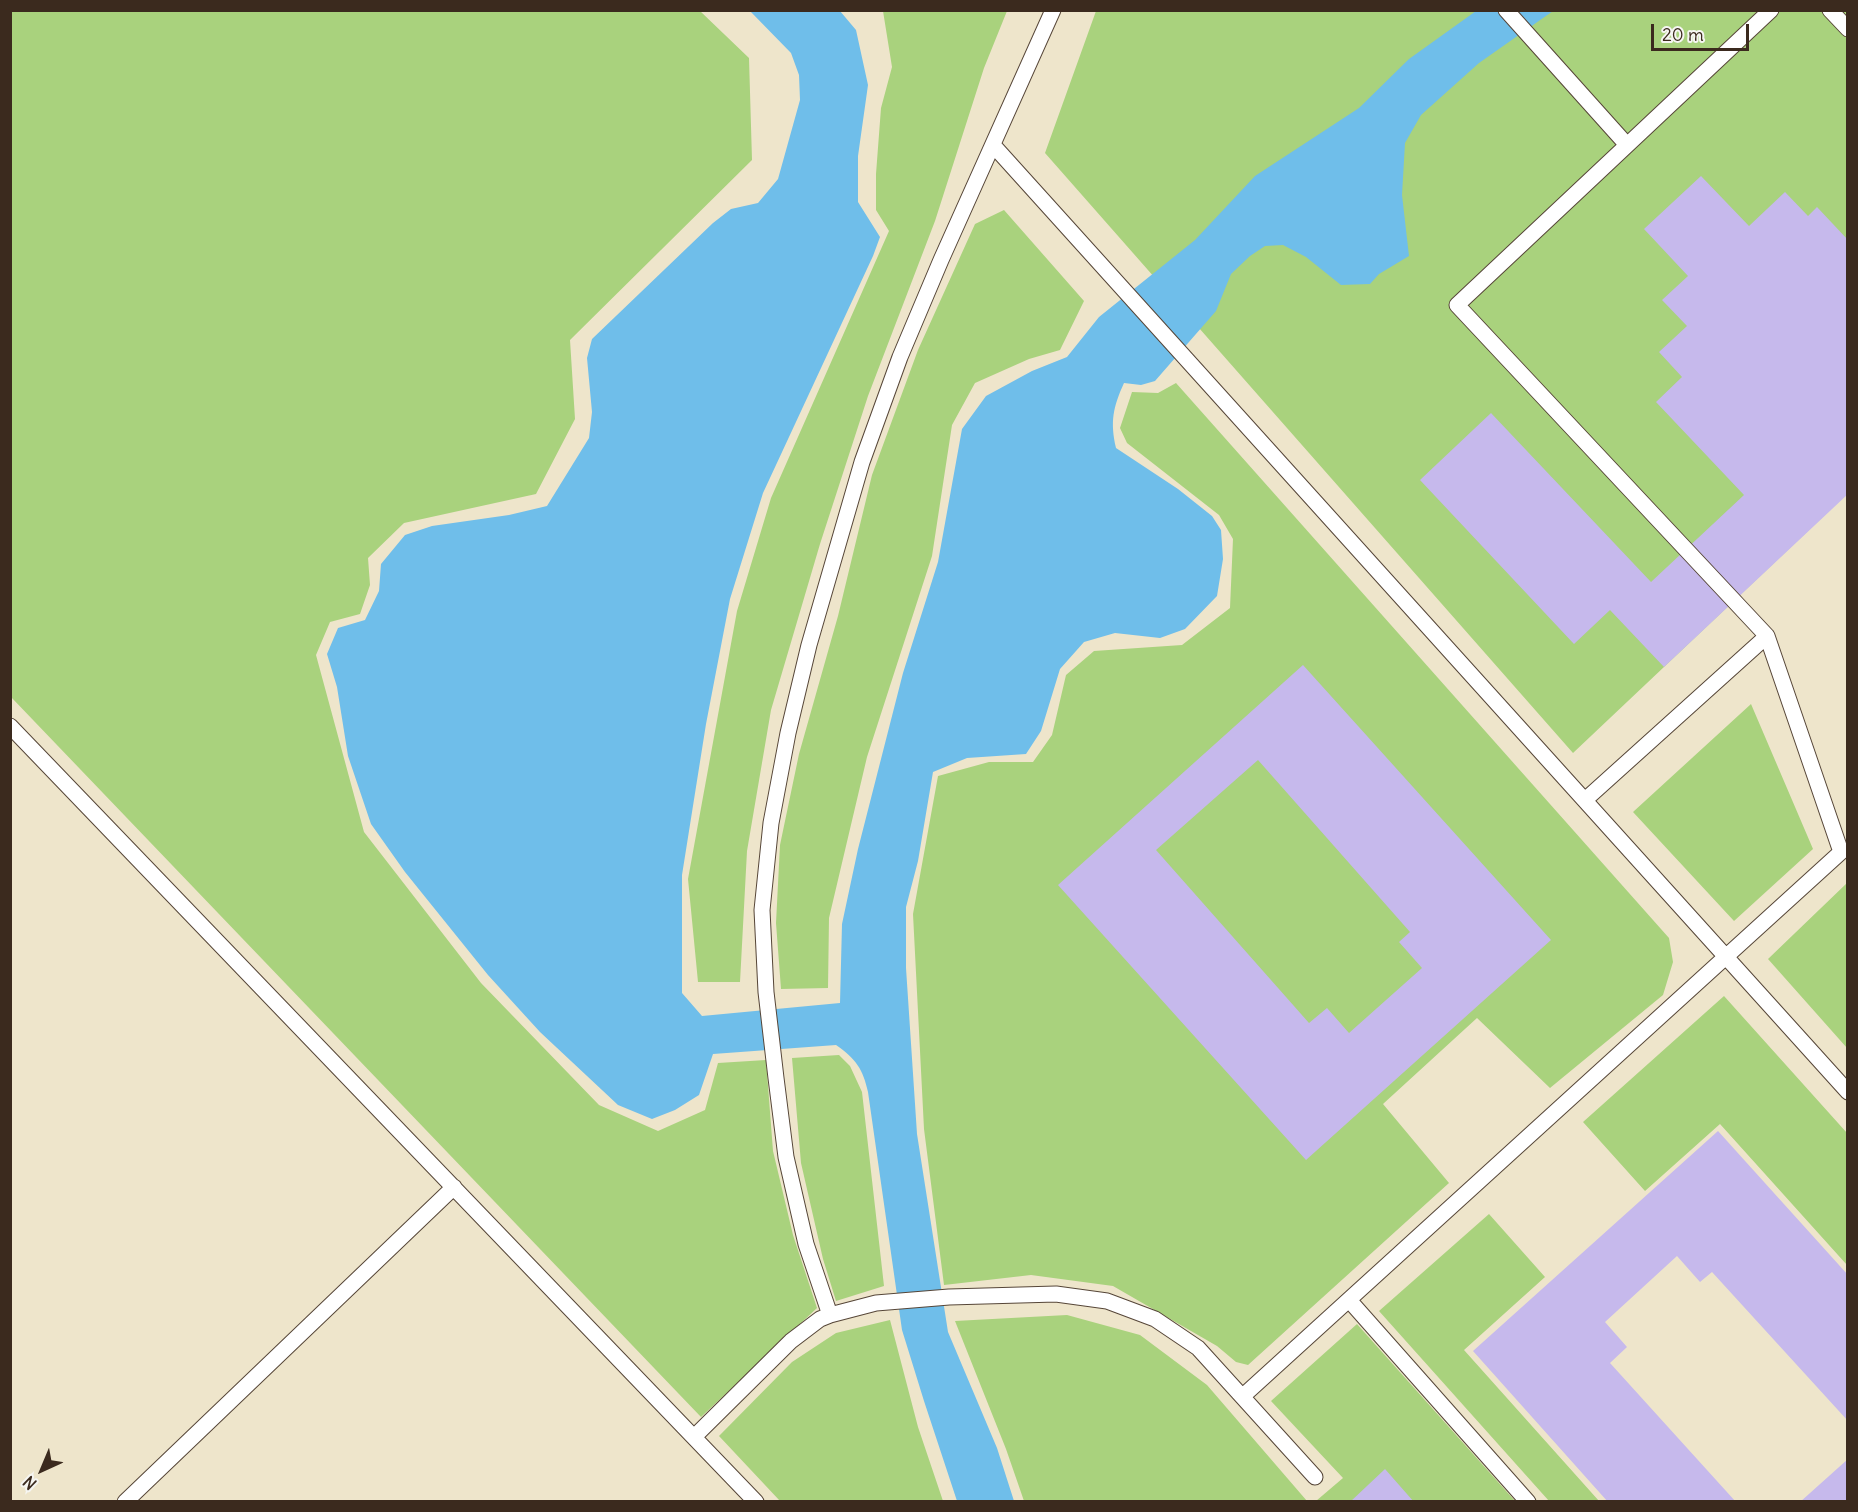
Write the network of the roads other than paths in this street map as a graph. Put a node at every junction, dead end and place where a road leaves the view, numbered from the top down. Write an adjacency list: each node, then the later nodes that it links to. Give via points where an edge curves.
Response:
1 (1053, 10): 6 (lane)
2 (1506, 10): 7 (lane)
3 (1771, 10): 7 (lane)
4 (1830, 10): 5 (lane)
5 (1848, 29)
6 (993, 144): 10 (lane); 15 (lane, via 896,368 862,462 809,645 771,823 762,910 776,1078 786,1157 806,1244)
7 (1627, 146): 8 (lane, via 1457,305)
8 (1767, 636): 10 (lane); 11 (lane, via 1841,852)
9 (10, 726): 13 (lane)
10 (1585, 800): 11 (lane)
11 (1727, 957): 12 (lane); 14 (lane)
12 (1848, 1092)
13 (454, 1187): 17 (lane); 19 (lane)
14 (1349, 1300): 16 (lane); 21 (lane)
15 (830, 1315): 16 (lane, via 876,1303 949,1297 1056,1294 1107,1301 1155,1319 1198,1348); 17 (lane, via 791,1341)
16 (1243, 1396): 18 (lane)
17 (694, 1437): 20 (lane)
18 (1315, 1478)
19 (125, 1502)
20 (756, 1502)
21 (1528, 1502)

